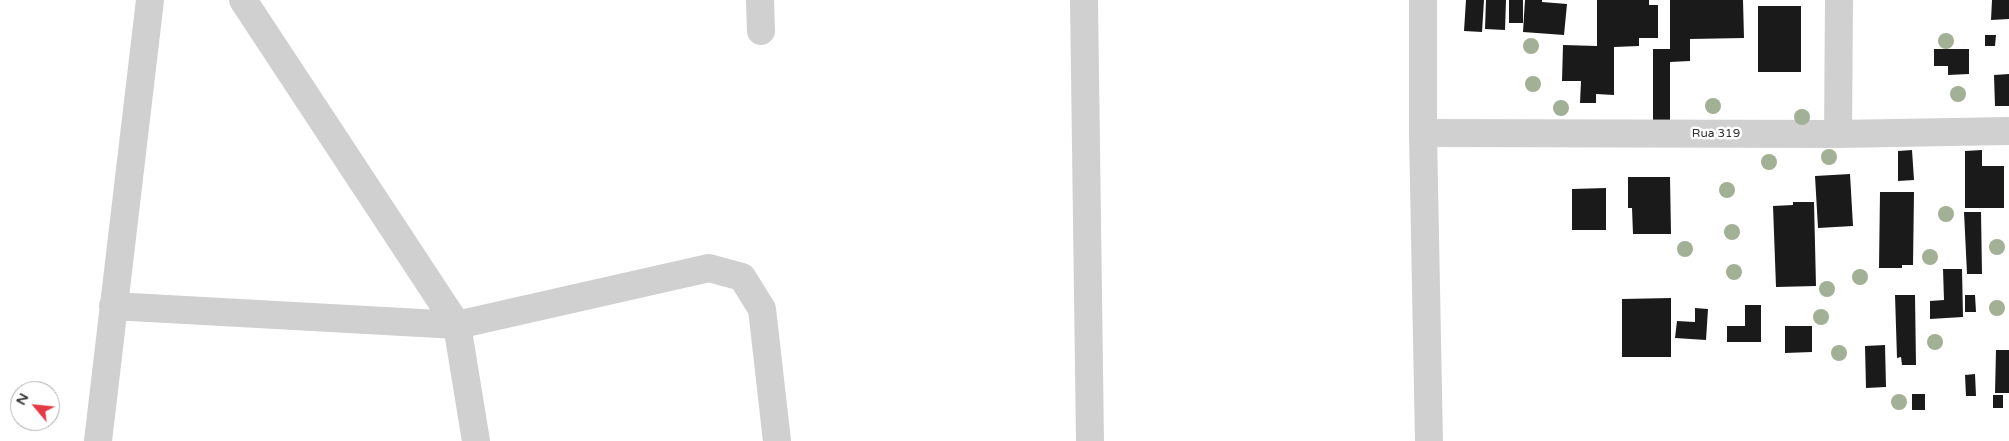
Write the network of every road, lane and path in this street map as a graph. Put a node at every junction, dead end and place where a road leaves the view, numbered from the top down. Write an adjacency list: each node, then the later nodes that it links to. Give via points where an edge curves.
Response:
1 (150, 0): 11 (street)
2 (243, 0): 12 (street)
3 (760, 0): 7 (street)
4 (1084, 0): 16 (street)
5 (1423, 0): 9 (street)
6 (1839, 0): 10 (street)
7 (762, 31)
8 (2009, 131): 10 (street, Rua 319)
9 (1423, 133): 10 (street, Rua 319); 17 (street)
10 (1838, 134)
11 (113, 306): 12 (street); 13 (street)
12 (457, 324): 14 (street); 15 (street, via 709,268 742,277 762,309)
13 (98, 441)
14 (476, 441)
15 (777, 441)
16 (1090, 441)
17 (1429, 441)

